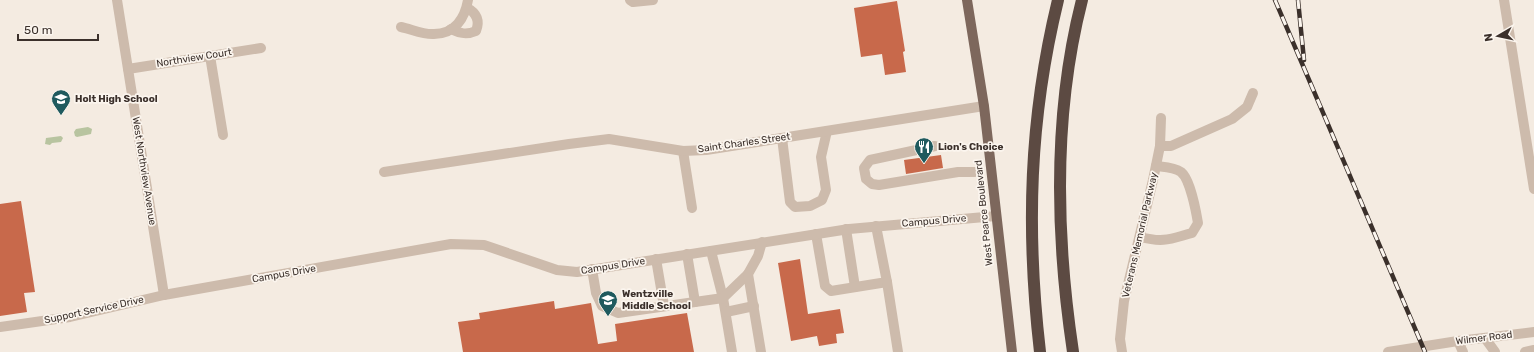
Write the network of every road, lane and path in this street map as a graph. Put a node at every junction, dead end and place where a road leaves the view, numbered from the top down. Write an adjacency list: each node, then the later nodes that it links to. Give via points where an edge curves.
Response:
1 (117, 0): 13 (street, West Northview Avenue)
2 (630, 0): 3 (street)
3 (653, 0)
4 (967, 0): 15 (main road, West Pearce Boulevard)
5 (1058, 0): 56 (highway, via 1045,61 1032,176 1032,254)
6 (1082, 0): 57 (highway, via 1067,85 1061,163 1062,242)
7 (1504, 0): 26 (street)
8 (467, 4): 10 (street, via 460,23); 10 (street, via 476,14 479,23 476,31 468,34)
9 (401, 27): 10 (street, via 434,34 448,32)
10 (451, 29)
11 (261, 48): 12 (street, Northview Court)
12 (210, 56): 13 (street, Northview Court); 18 (street)
13 (128, 69): 41 (street, West Northview Avenue)
14 (1253, 93): 21 (street, via 1247,107 1232,119 1171,146)
15 (984, 106): 17 (street, Saint Charles Street); 28 (main road, West Pearce Boulevard)
16 (1161, 118): 21 (street, Veterans Memorial Parkway)
17 (827, 131): 19 (street, Saint Charles Street); 19 (street, via 821,157 826,190 822,200 810,206 795,207 790,202)
18 (223, 134)
19 (782, 138): 22 (street, Saint Charles Street, via 706,150)
20 (935, 146): 25 (street, via 870,160 864,168 866,179 872,184 879,185 958,172)
21 (1160, 146): 23 (street, Veterans Memorial Parkway)
22 (683, 151): 24 (street, Saint Charles Street, via 610,140); 27 (street)
23 (1156, 166): 32 (street, Veterans Memorial Parkway); 32 (street, via 1173,168 1181,172 1189,187 1198,223 1192,233 1164,241)
24 (384, 172)
25 (975, 172)
26 (1534, 189)
27 (692, 208)
28 (996, 216): 29 (street, Campus Drive); 55 (main road, West Pearce Boulevard)
29 (876, 226): 30 (street, Campus Drive); 39 (street)
30 (846, 229): 31 (street, Campus Drive); 40 (street)
31 (816, 234): 33 (street, Campus Drive); 40 (street, via 825,286 831,291)
32 (1140, 237): 58 (street, Veterans Memorial Parkway, via 1124,301 1120,339)
33 (762, 242): 34 (street, Campus Drive); 38 (street)
34 (711, 250): 35 (street, Campus Drive); 42 (street)
35 (687, 254): 36 (street, Campus Drive); 43 (street)
36 (656, 259): 37 (street, Campus Drive); 44 (street)
37 (592, 269): 41 (street, Campus Drive, via 577,272 557,270 484,245 451,244); 44 (street, via 596,293 602,306 618,313)
38 (748, 274): 42 (street); 45 (street)
39 (887, 282): 40 (street); 54 (street)
40 (855, 287)
41 (164, 295): 47 (street, Support Service Drive, via 70,317)
42 (723, 298): 43 (street); 46 (street)
43 (695, 302): 44 (street)
44 (664, 306)
45 (754, 306): 46 (street); 53 (street)
46 (726, 312): 52 (street)
47 (0, 327)
48 (1534, 332): 49 (street, Wilmer Road)
49 (1485, 338): 50 (street, Wilmer Road); 61 (street)
50 (1458, 341): 59 (street, Wilmer Road); 60 (street)
51 (1534, 350): 62 (street)
52 (732, 352)
53 (761, 352)
54 (898, 352)
55 (1012, 352)
56 (1040, 352)
57 (1073, 352)
58 (1122, 352)
59 (1388, 352)
60 (1463, 352)
61 (1495, 352)
62 (1525, 352)

